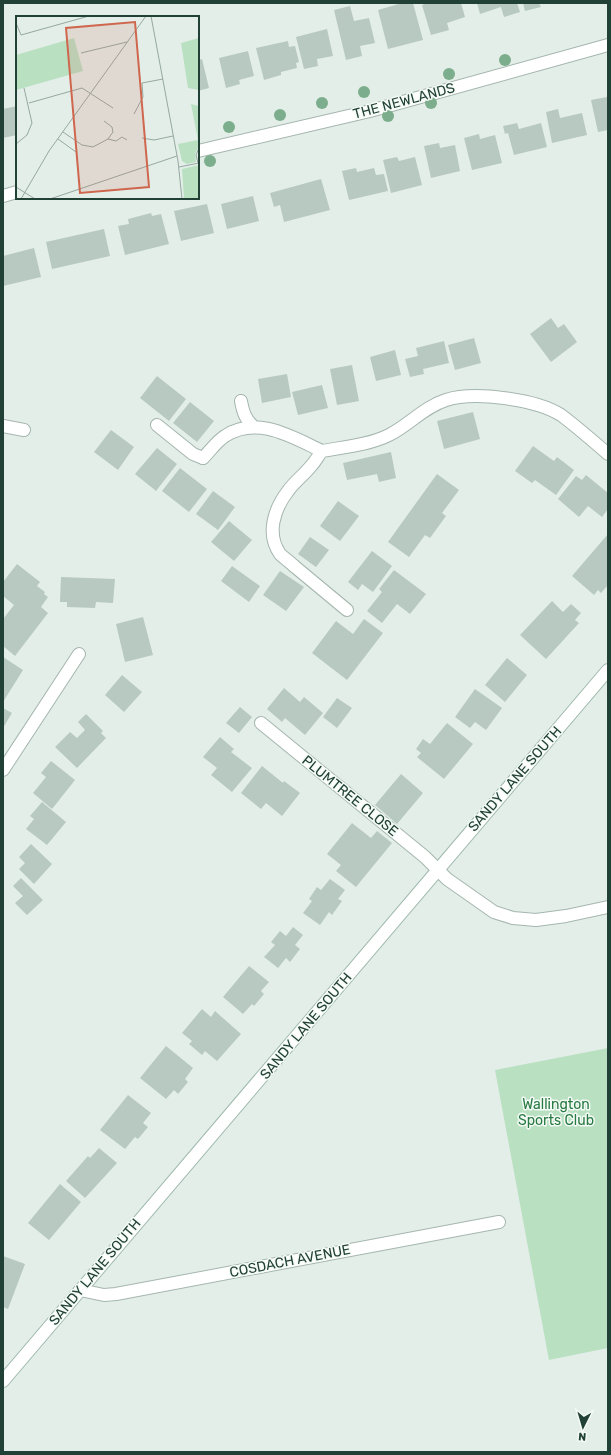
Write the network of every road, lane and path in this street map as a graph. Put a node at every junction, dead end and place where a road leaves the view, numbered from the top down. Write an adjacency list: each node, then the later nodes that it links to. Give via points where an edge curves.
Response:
1 (608, 45): 2 (street, THE NEWLANDS, via 370,111)
2 (199, 151)
3 (16, 192): 4 (street)
4 (3, 196)
5 (241, 401): 8 (street, via 248,422)
6 (157, 425): 8 (street, via 193,454 203,458 224,437 234,431)
7 (3, 426): 9 (street)
8 (254, 427): 10 (street, via 281,432)
9 (24, 430)
10 (322, 451): 11 (street, via 374,441 390,434 430,407 465,396 510,399 544,406 561,415); 12 (street, via 278,505 272,532 281,554)
11 (608, 454)
12 (347, 610)
13 (79, 654): 16 (street)
14 (608, 670): 17 (street, SANDY LANE SOUTH)
15 (261, 723): 17 (street, PLUMTREE CLOSE)
16 (3, 770)
17 (438, 870): 18 (street, PLUMTREE CLOSE, via 494,912 513,918 536,920); 20 (street, SANDY LANE SOUTH)
18 (608, 907)
19 (499, 1222): 20 (street, COSDACH AVENUE, via 116,1294 104,1295)
20 (80, 1290): 21 (street, SANDY LANE SOUTH)
21 (3, 1381)

